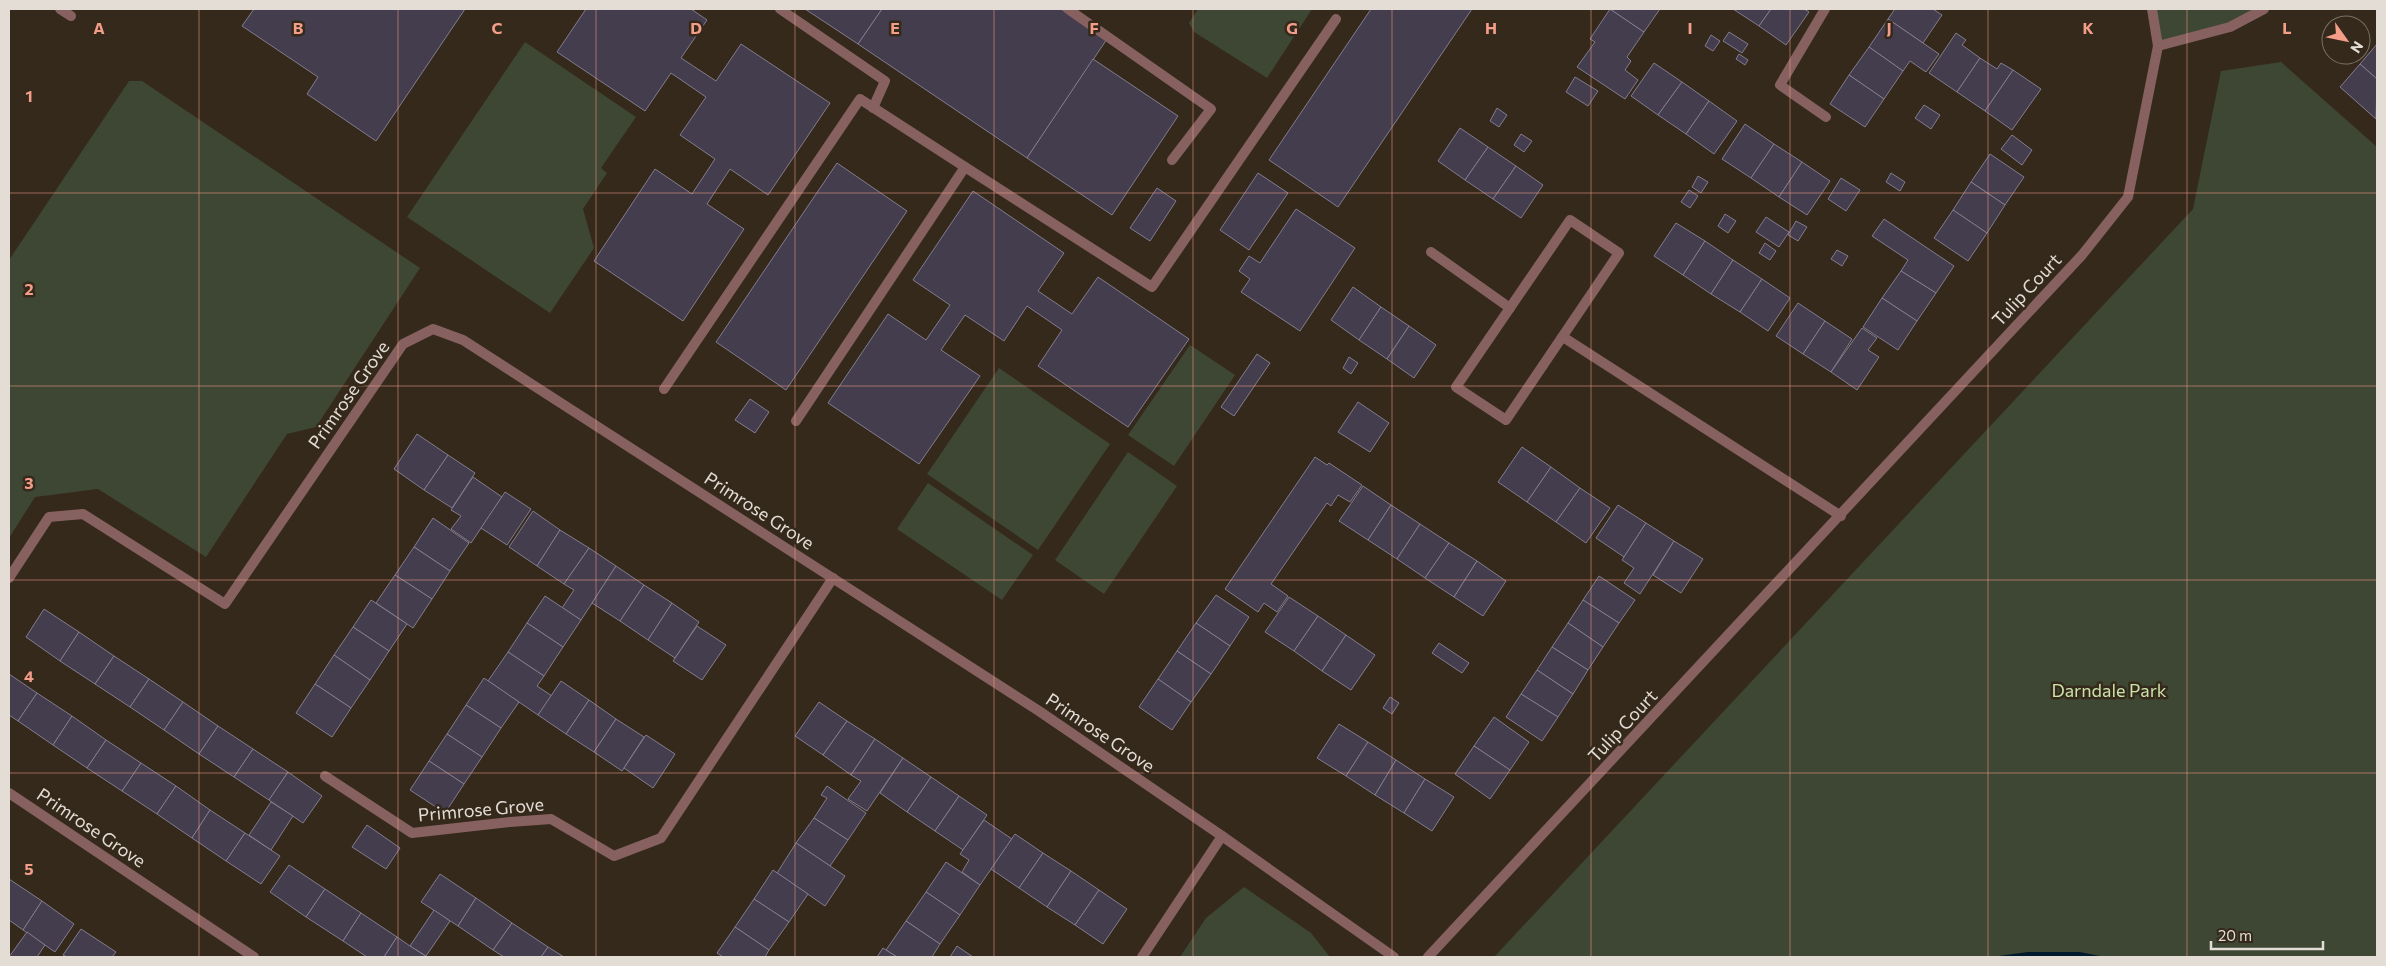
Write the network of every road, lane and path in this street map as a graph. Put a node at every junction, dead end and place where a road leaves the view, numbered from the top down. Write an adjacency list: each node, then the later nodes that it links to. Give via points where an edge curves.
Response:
1 (60, 9): 7 (street)
2 (780, 9): 10 (street, via 885,80)
3 (1068, 9): 12 (street, via 1211,109)
4 (1826, 9): 11 (street, via 1780,85)
5 (2152, 9): 9 (street)
6 (2264, 9): 9 (street, via 2230,27)
7 (71, 16)
8 (1336, 19): 13 (street, via 1152,287)
9 (2158, 46): 19 (street, Tulip Court, via 2128,197 2082,255)
10 (873, 108): 13 (street); 17 (street, via 860,99)
11 (1826, 117)
12 (1172, 160)
13 (965, 167): 18 (street)
14 (1431, 252): 15 (street)
15 (1510, 308): 16 (street, via 1456,387 1506,420); 16 (street, via 1570,220 1619,253)
16 (1563, 337): 19 (street)
17 (664, 389)
18 (796, 421)
19 (1841, 516): 28 (street, Tulip Court)
20 (9, 578): 21 (street, Primrose Grove, via 49,517 84,514 225,604 403,344 433,328 463,340)
21 (833, 578): 22 (street, Primrose Grove, via 661,838 614,856 551,818 412,833); 24 (street, Primrose Grove)
22 (325, 776)
23 (9, 793): 25 (street, Primrose Grove)
24 (1222, 836): 26 (street); 27 (street, Primrose Grove)
25 (254, 957)
26 (1142, 957)
27 (1394, 957)
28 (1428, 957)

